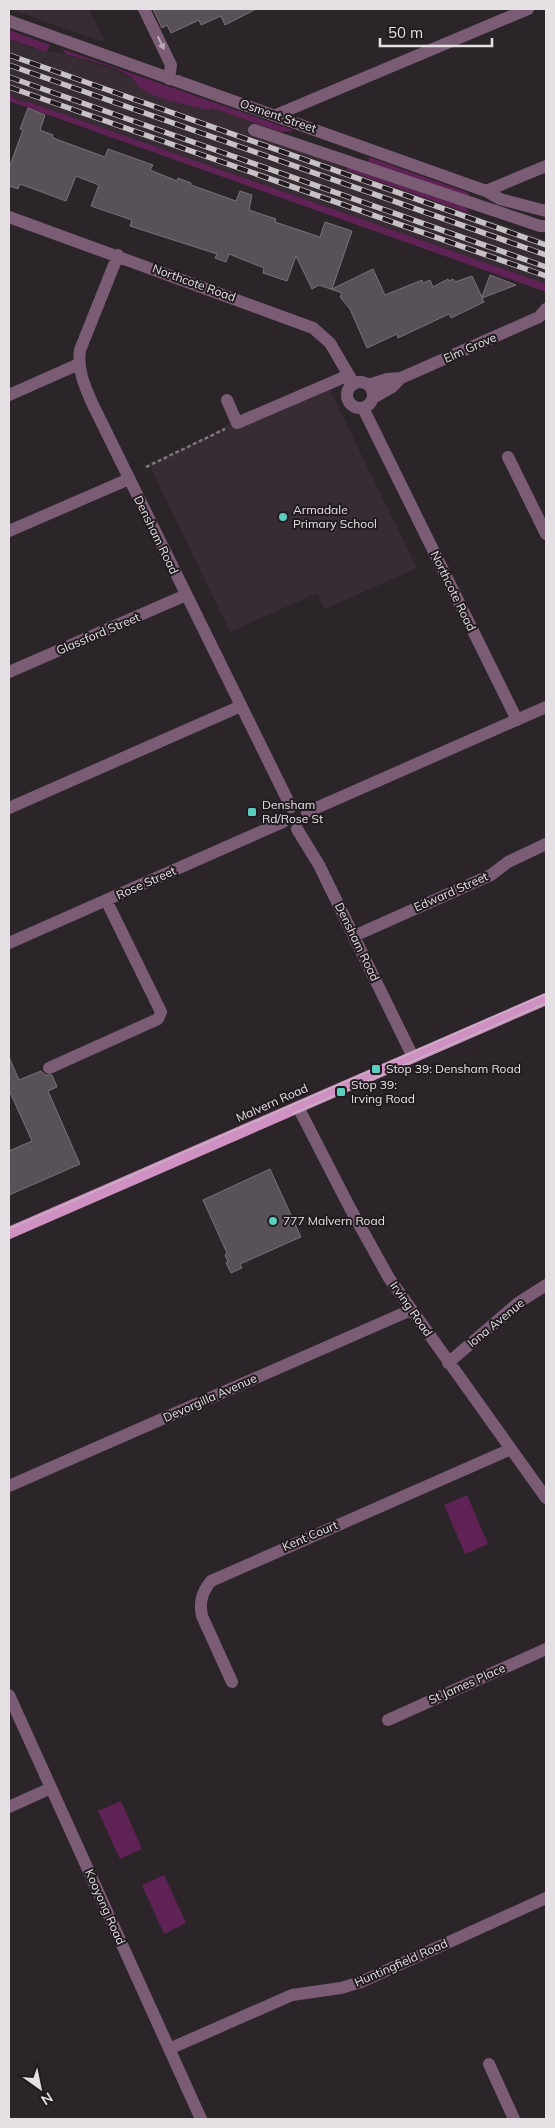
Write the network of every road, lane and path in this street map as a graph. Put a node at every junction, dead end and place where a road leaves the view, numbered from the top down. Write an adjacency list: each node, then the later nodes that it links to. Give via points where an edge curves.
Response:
1 (144, 9): 4 (street, one-way to 4, via 171,65)
2 (528, 9): 5 (street)
3 (9, 21): 4 (street, Osment Street)
4 (169, 78): 5 (street, Osment Street)
5 (276, 115): 8 (street, Osment Street)
6 (254, 130): 11 (street)
7 (546, 166): 8 (street)
8 (486, 191): 9 (street, Osment Street, via 500,200)
9 (546, 211)
10 (9, 217): 12 (street, Northcote Road)
11 (546, 226)
12 (118, 255): 14 (street, via 84,338); 16 (street, Northcote Road, via 313,328 330,343)
13 (544, 315): 15 (street, Elm Grove)
14 (78, 364): 18 (street); 25 (street, Densham Road, via 86,390)
15 (401, 378): 17 (street, Elm Grove); 19 (street, Elm Grove)
16 (351, 380): 17 (street); 21 (street, via 348,400 354,407); 22 (street)
17 (368, 385): 19 (street)
18 (9, 395)
19 (373, 398): 21 (street)
20 (227, 400): 22 (street)
21 (363, 408): 32 (street, Northcote Road)
22 (237, 423): 24 (path)
23 (508, 457): 27 (street)
24 (146, 467)
25 (129, 479): 26 (street); 28 (street, Densham Road)
26 (9, 531)
27 (546, 534)
28 (186, 595): 29 (street, Glassford Street); 30 (street, Densham Road)
29 (9, 672)
30 (241, 706): 33 (street, Densham Road); 34 (street)
31 (546, 707): 32 (street)
32 (517, 720): 35 (street)
33 (291, 807): 35 (street, via 300,806); 36 (street, via 284,813)
34 (9, 808)
35 (307, 812): 37 (street, via 307,822)
36 (283, 822): 37 (street, via 291,829); 39 (street, Rose Street)
37 (297, 829): 40 (street, Densham Road)
38 (546, 844): 40 (street, Edward Street, via 508,862 491,875)
39 (106, 900): 41 (street, Rose Street); 44 (street, via 161,1012 158,1019)
40 (354, 936): 43 (street, Densham Road)
41 (9, 943)
42 (546, 999): 43 (main road, Malvern Road)
43 (413, 1057): 45 (main road, Malvern Road)
44 (49, 1068)
45 (298, 1107): 46 (main road, Malvern Road); 48 (street, Irving Road, via 370,1245)
46 (9, 1233)
47 (546, 1285): 49 (street, Iona Avenue, via 518,1303)
48 (411, 1310): 49 (street, Irving Road); 51 (street, Devorgilla Avenue)
49 (448, 1362): 50 (street, Irving Road)
50 (511, 1449): 52 (street, Irving Road); 54 (street, Kent Court, via 211,1580 205,1588 200,1607)
51 (9, 1486)
52 (546, 1498)
53 (546, 1648): 56 (street, St James Place)
54 (232, 1682)
55 (9, 1695): 57 (street, Kooyong Road)
56 (388, 1720)
57 (51, 1788): 58 (street); 60 (street, Kooyong Road)
58 (9, 1807)
59 (546, 1898): 60 (street, Huntingfield Road, via 361,1982 292,1995)
60 (169, 2049): 62 (street, Kooyong Road)
61 (489, 2064): 63 (street)
62 (201, 2119)
63 (514, 2119)

